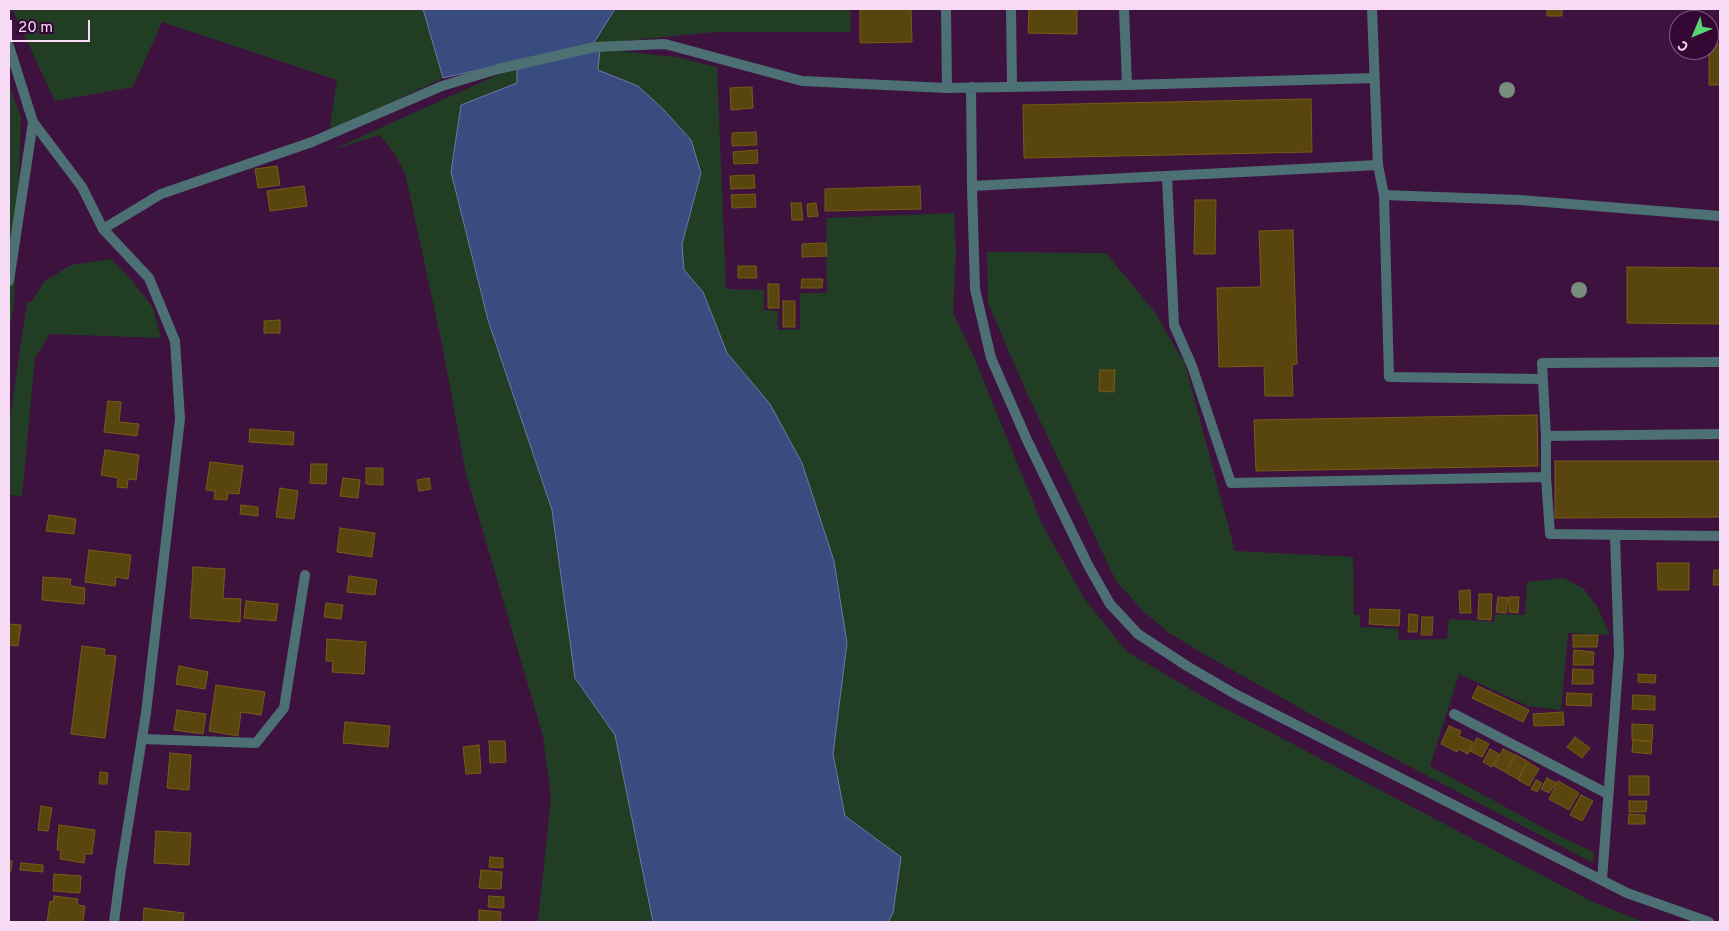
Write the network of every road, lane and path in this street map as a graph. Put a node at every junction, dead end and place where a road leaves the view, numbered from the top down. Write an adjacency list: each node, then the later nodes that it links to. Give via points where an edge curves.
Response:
1 (946, 9): 10 (street)
2 (1011, 9): 8 (street)
3 (1124, 9): 7 (street)
4 (1372, 9): 6 (street)
5 (9, 46): 11 (street)
6 (1374, 78): 7 (street); 12 (street)
7 (1127, 85): 8 (street)
8 (1012, 86): 9 (street)
9 (971, 87): 10 (street); 14 (street)
10 (947, 88): 17 (street, via 802,81 665,44 595,47 498,69 442,86 312,142 161,194)
11 (33, 122): 17 (street, via 82,187); 18 (street)
12 (1378, 165): 13 (street); 15 (street)
13 (1166, 177): 14 (street); 23 (street, via 1174,325 1192,366 1231,483)
14 (972, 186): 30 (street, via 975,289 992,358 1027,440 1110,604 1138,634 1235,694)
15 (1384, 195): 16 (street, via 1520,200); 20 (street, via 1389,377)
16 (1720, 216)
17 (103, 229): 28 (street, via 149,278 175,341 180,420)
18 (9, 281)
19 (1720, 362): 20 (street, via 1542,363)
20 (1542, 379): 22 (street)
21 (1720, 434): 22 (street)
22 (1546, 436): 23 (street)
23 (1546, 477): 24 (street, via 1550,534)
24 (1615, 536): 25 (street); 29 (street, via 1618,654)
25 (1720, 536)
26 (305, 575): 28 (street, via 284,708 256,743)
27 (1454, 714): 29 (street)
28 (142, 739): 31 (street)
29 (1608, 794): 30 (street)
30 (1602, 880): 32 (street, via 1627,893)
31 (114, 922)
32 (1709, 922)

